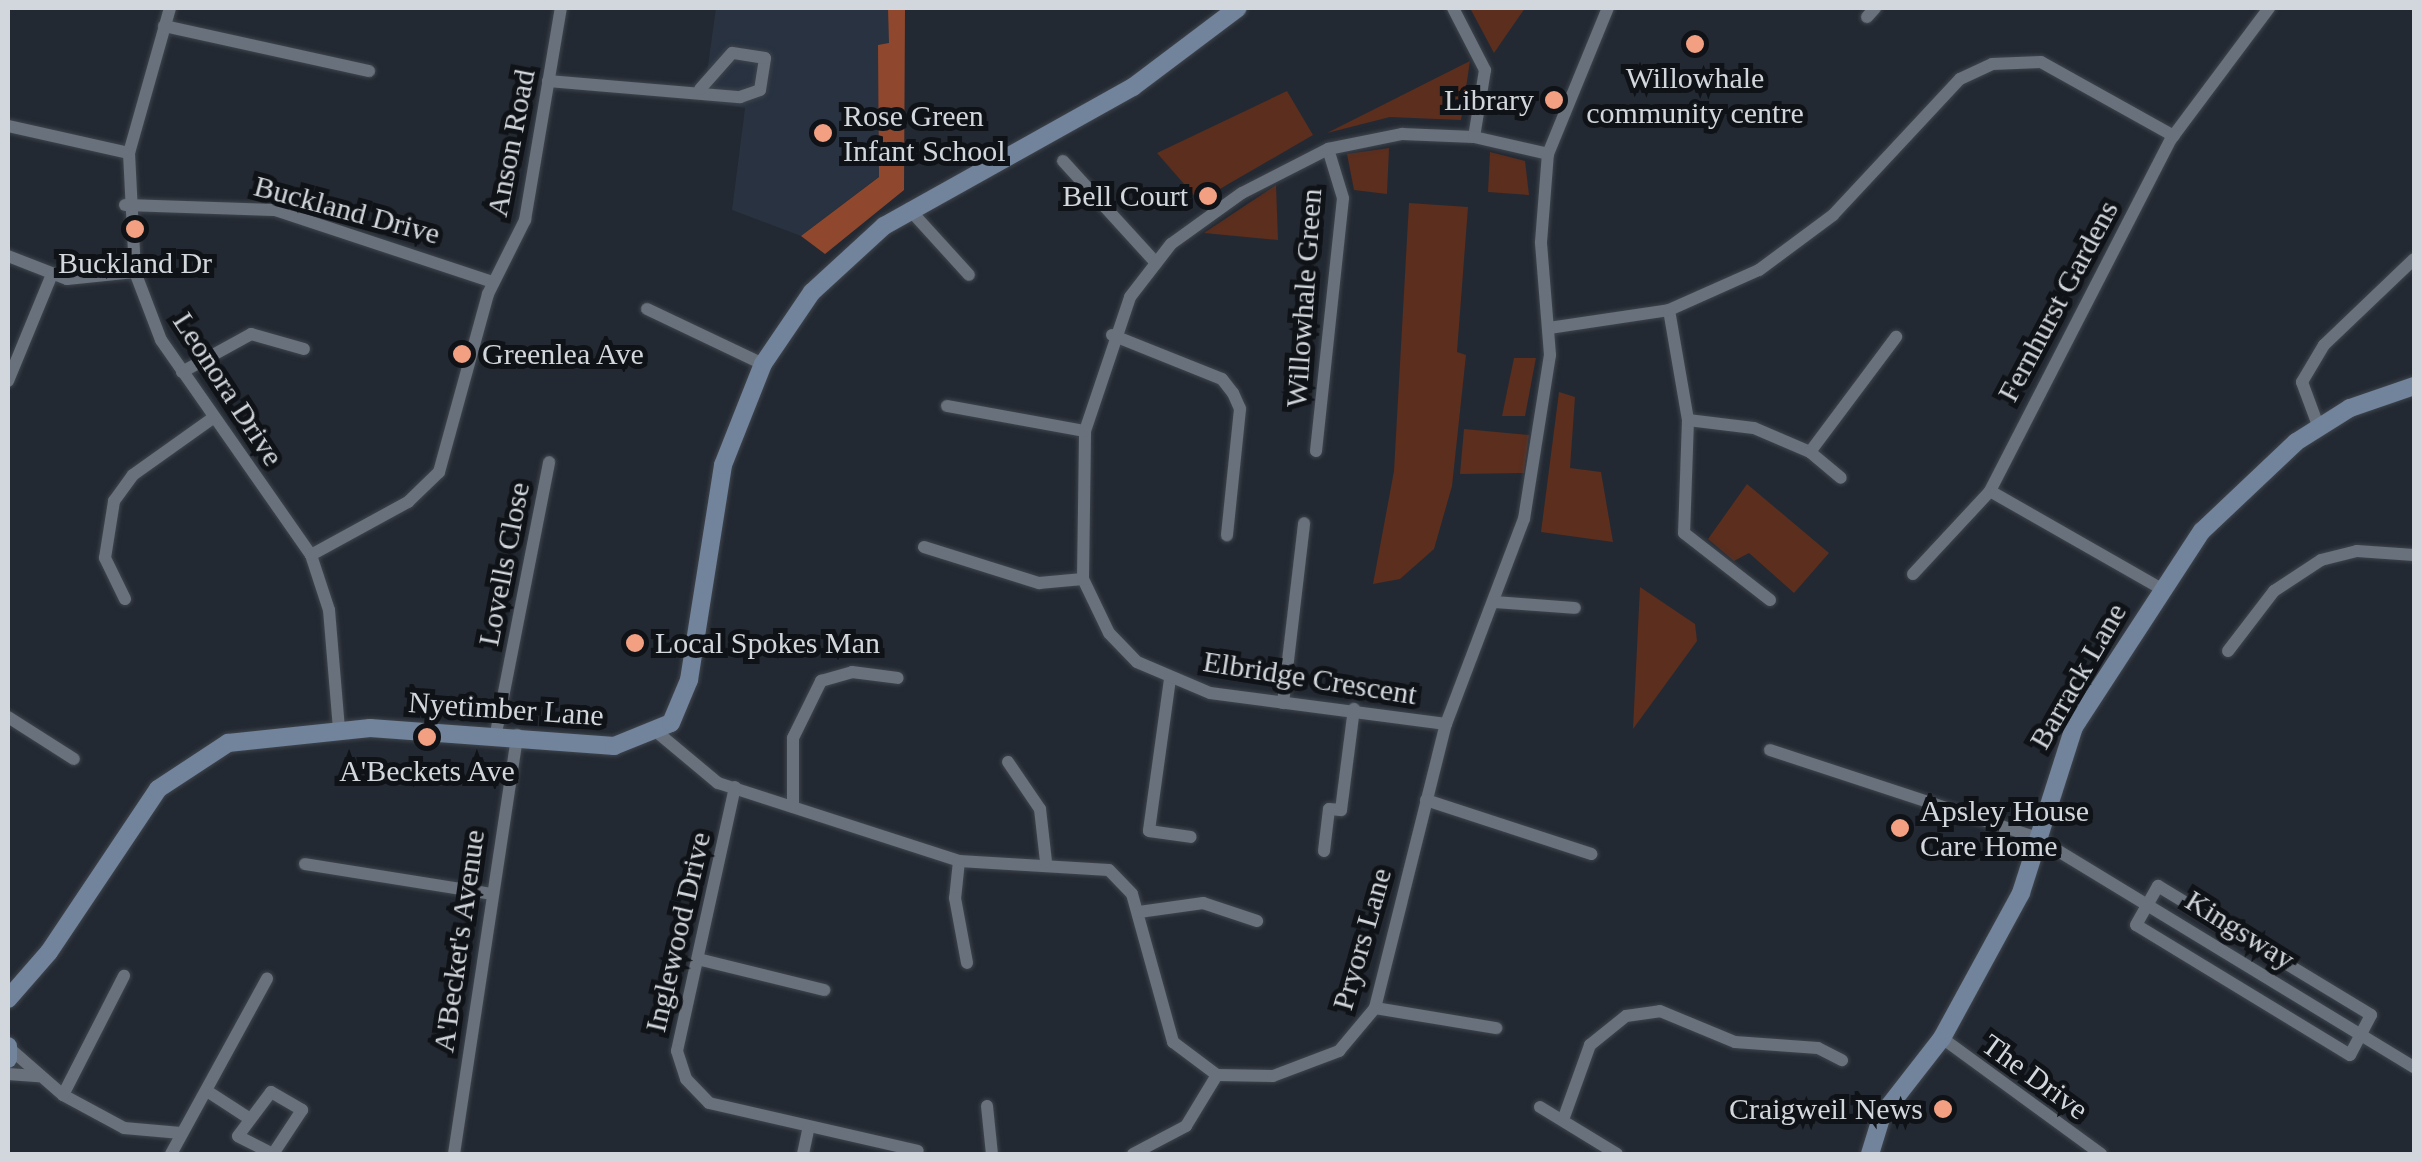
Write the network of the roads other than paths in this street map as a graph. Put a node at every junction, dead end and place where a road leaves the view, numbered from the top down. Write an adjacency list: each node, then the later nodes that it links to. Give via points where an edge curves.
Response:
1 (170, 8): 7 (street, Leonora Drive)
2 (561, 8): 9 (street, Anson Road)
3 (1238, 8): 19 (street, via 1133,87)
4 (1453, 8): 13 (street, via 1485,70)
5 (1608, 8): 16 (street, Pryors Lane)
6 (2269, 8): 12 (street, Fernhurst Gardens)
7 (164, 26): 8 (street); 15 (street, Leonora Drive)
8 (369, 70)
9 (548, 81): 10 (street); 26 (street, Anson Road, via 526,220)
10 (700, 89): 10 (street, via 751,96 766,78 765,58 732,53)
11 (8, 126): 15 (street)
12 (2174, 136): 28 (street, via 2041,62 1992,64 1930,107 1792,250); 46 (street, Fernhurst Gardens)
13 (1474, 137): 14 (street, Elbridge Crescent, via 1402,134); 16 (street, Elbridge Crescent)
14 (1328, 150): 22 (street, Elbridge Crescent, via 1242,193); 42 (street, Willowhale Green, via 1343,198)
15 (129, 153): 18 (street, Leonora Drive)
16 (1548, 154): 29 (street, Pryors Lane, via 1540,242)
17 (1063, 161): 22 (street)
18 (125, 205): 23 (street, Leonora Drive); 26 (street, Buckland Drive, via 274,210)
19 (909, 210): 25 (street); 33 (street, via 812,292)
20 (8, 256): 24 (street)
21 (2414, 259): 40 (street, via 2324,345 2302,382)
22 (1156, 263): 30 (street, Elbridge Crescent)
23 (135, 272): 24 (street, via 87,281); 34 (street, Leonora Drive)
24 (52, 274): 35 (street)
25 (969, 275)
26 (493, 282): 51 (street, Anson Road, via 440,472 408,502)
27 (647, 309): 33 (street)
28 (1669, 310): 29 (street); 39 (street)
29 (1549, 328): 57 (street, Pryors Lane, via 1538,464)
30 (1112, 335): 41 (street, Elbridge Crescent); 48 (street, via 1222,379 1234,393 1240,408)
31 (1896, 336): 43 (street)
32 (304, 349): 34 (street, via 251,334)
33 (763, 364): 67 (street, via 711,510 690,680)
34 (182, 372): 38 (street, Leonora Drive)
35 (8, 381)
36 (2414, 386): 40 (street, Barrack Lane)
37 (946, 406): 41 (street)
38 (213, 418): 51 (street, Leonora Drive); 55 (street, via 133,475 114,500 105,558)
39 (1688, 420): 43 (street, via 1754,428); 56 (street, via 1684,533)
40 (2319, 428): 54 (street, Barrack Lane, via 2236,495)
41 (1085, 430): 53 (street, Elbridge Crescent)
42 (1316, 452)
43 (1810, 452): 45 (street)
44 (549, 462): 68 (street, Lovells Close)
45 (1841, 478)
46 (1990, 491): 52 (street, Fernhurst Gardens); 54 (street)
47 (1304, 523): 62 (street)
48 (1227, 536)
49 (924, 546): 53 (street, via 1039,584)
50 (2414, 554): 59 (street, via 2367,550 2321,560 2274,591)
51 (311, 555): 66 (street, Leonora Drive, via 330,610)
52 (1913, 574)
53 (1083, 579): 61 (street, Elbridge Crescent, via 1109,633)
54 (2162, 590): 77 (street, Barrack Lane, via 2074,727)
55 (125, 600)
56 (1770, 600)
57 (1494, 602): 58 (street); 65 (street, Pryors Lane)
58 (1575, 608)
59 (2228, 651)
60 (898, 678): 75 (street, via 852,672 821,681 792,738)
61 (1170, 679): 62 (street, Elbridge Crescent); 76 (street, via 1149,831)
62 (1283, 702): 63 (street, Elbridge Crescent)
63 (1354, 709): 65 (street, Elbridge Crescent); 78 (street, via 1341,810 1329,810)
64 (8, 717): 71 (street)
65 (1446, 724): 74 (street, Pryors Lane)
66 (340, 728): 68 (street, Nyetimber Lane); 92 (street, Nyetimber Lane, via 258,736 193,758 158,789)
67 (658, 732): 69 (street, Nyetimber Lane, via 614,746); 73 (street, via 692,770)
68 (496, 734): 69 (street, Nyetimber Lane)
69 (516, 736): 83 (street, A'Becket's Avenue)
70 (1770, 750): 77 (street, Kingsway)
71 (74, 759)
72 (1008, 762): 81 (street, via 1040,809)
73 (735, 788): 75 (street); 87 (street, Inglewood Drive)
74 (1426, 800): 79 (street); 93 (street, Pryors Lane)
75 (793, 806): 80 (street)
76 (1191, 837)
77 (2038, 838): 84 (street, Kingsway); 97 (street, Barrack Lane, via 2021,892)
78 (1324, 851)
79 (1591, 854)
80 (960, 861): 81 (street); 88 (street, via 955,898)
81 (1046, 862): 85 (street, via 1108,870)
82 (305, 864): 83 (street)
83 (492, 894): 115 (street, A'Becket's Avenue)
84 (2148, 903): 96 (street, Kingsway); 96 (street, via 2158,886 2371,1015); 96 (street, via 2136,926 2350,1054)
85 (1139, 912): 86 (street, via 1203,903); 103 (street, via 1161,1019 1190,1060)
86 (1257, 921)
87 (702, 960): 91 (street); 111 (street, Inglewood Drive, via 677,1051 686,1080 710,1103)
88 (966, 962)
89 (124, 976): 106 (street)
90 (268, 978): 105 (street)
91 (824, 990)
92 (13, 995): 94 (street, Nyetimber Lane)
93 (1375, 1008): 95 (street); 103 (street, Pryors Lane, via 1356,1038 1312,1063 1238,1081)
94 (8, 1018)
95 (1496, 1028)
96 (2361, 1034): 101 (street, Kingsway)
97 (1942, 1038): 120 (street, Barrack Lane, via 1882,1115); 121 (street, The Drive)
98 (8, 1047): 99 (street); 104 (street)
99 (8, 1059)
100 (1842, 1060): 110 (street, via 1818,1048 1735,1042 1660,1011 1626,1016 1590,1045)
101 (2414, 1067)
102 (8, 1074): 104 (street)
103 (1217, 1075): 118 (street, via 1186,1126)
104 (39, 1076): 106 (street)
105 (207, 1091): 109 (street); 112 (street)
106 (63, 1095): 112 (street, via 124,1128)
107 (986, 1106): 117 (street)
108 (1540, 1107): 110 (street)
109 (248, 1116): 109 (street, via 271,1092 302,1110 272,1154 238,1136)
110 (1563, 1120): 119 (street)
111 (808, 1130): 113 (street, Inglewood Drive); 116 (street)
112 (181, 1133): 114 (street)
113 (918, 1151)
114 (170, 1154)
115 (454, 1154)
116 (803, 1154)
117 (992, 1154)
118 (1133, 1154)
119 (1617, 1154)
120 (1870, 1154)
121 (2101, 1154)

